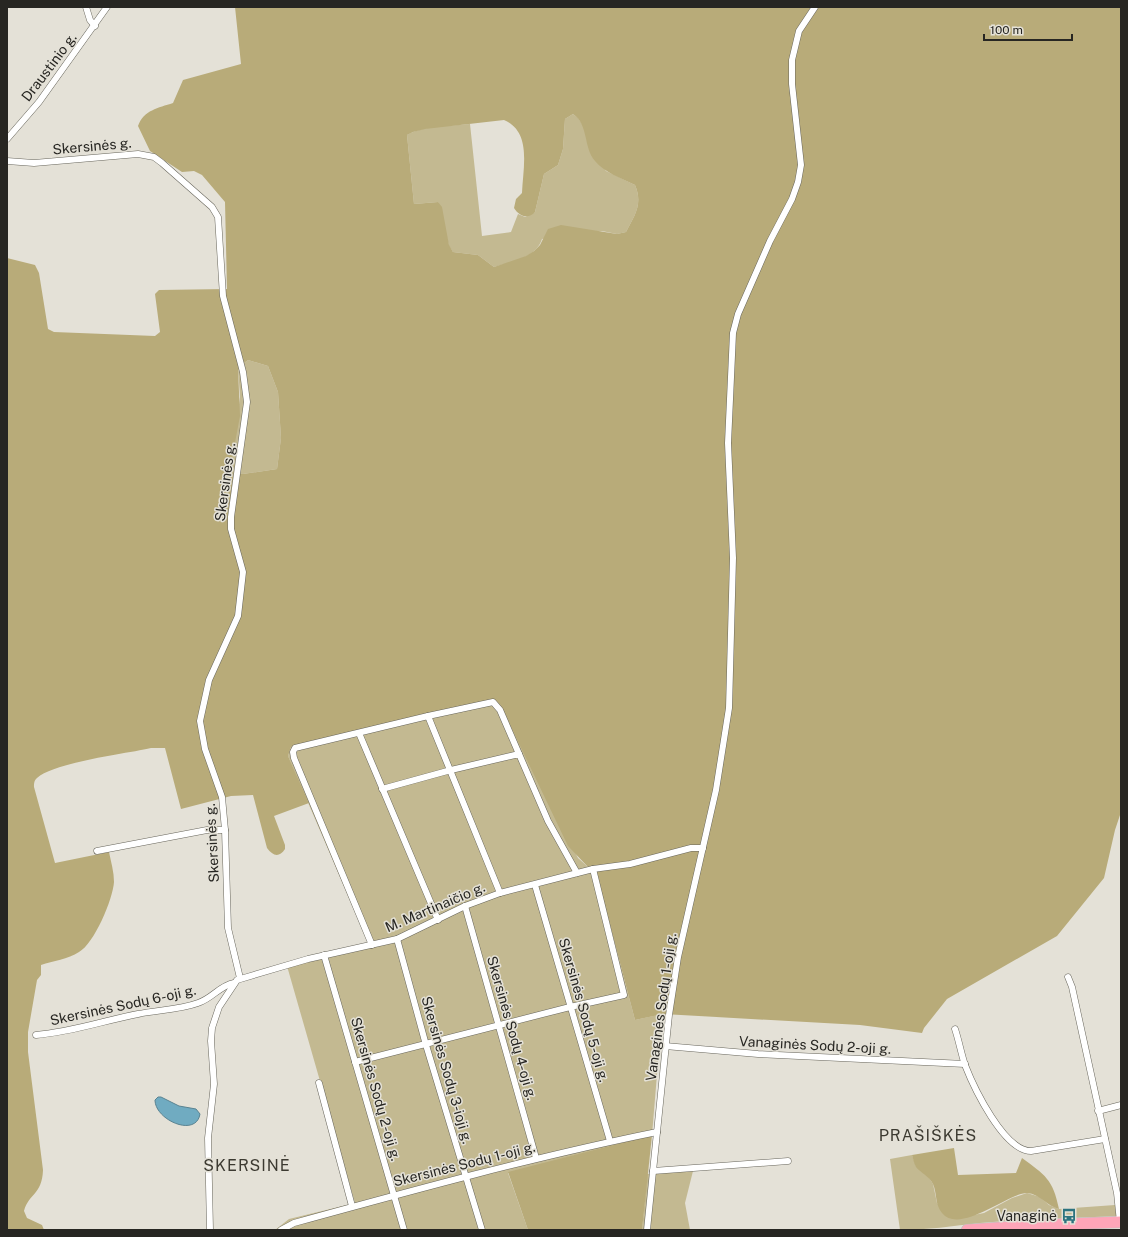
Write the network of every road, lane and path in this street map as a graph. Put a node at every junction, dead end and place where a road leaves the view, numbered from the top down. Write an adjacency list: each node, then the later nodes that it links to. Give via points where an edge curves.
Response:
1 (86, 7): 4 (street)
2 (107, 7): 4 (street, Draustinio g.)
3 (815, 7): 13 (street, Vanaginės Sodų 1-oji g., via 799,31 792,60 792,84 801,165 798,182 738,314 733,333 728,442 733,558 729,708 716,790)
4 (95, 26): 5 (street, Draustinio g., via 39,102)
5 (7, 139)
6 (7, 161): 12 (street, Skersinės g., via 34,163 146,155 162,163 212,207 218,217 222,296 243,372 247,409 231,517 231,529 243,572 238,616 209,680 200,721 205,749 222,797)
7 (428, 716): 8 (street); 9 (street, via 493,702 500,710); 10 (street)
8 (359, 733): 11 (street); 22 (street, via 295,748 293,752)
9 (519, 754): 10 (street); 16 (street, via 548,821)
10 (451, 770): 11 (street); 18 (street)
11 (382, 789): 20 (street)
12 (225, 830): 14 (street, via 207,830); 24 (street, Skersinės g., via 228,928)
13 (703, 848): 15 (street, via 691,848 630,864); 32 (street, Vanaginės Sodų 1-oji g., via 678,957)
14 (98, 851)
15 (593, 869): 16 (street, M. Martinaičio g.); 27 (street, via 624,995)
16 (577, 873): 17 (street, M. Martinaičio g.)
17 (535, 885): 18 (street, M. Martinaičio g.); 27 (street, Skersinės Sodų 5-oji g.)
18 (500, 893): 19 (street, M. Martinaičio g.)
19 (465, 906): 20 (street, M. Martinaičio g.); 28 (street, Skersinės Sodų 4-oji g.)
20 (438, 920): 21 (street, M. Martinaičio g.)
21 (397, 939): 22 (street, M. Martinaičio g.); 31 (street, Skersinės Sodų 3-ioji g.)
22 (372, 945): 23 (street, M. Martinaičio g.)
23 (324, 956): 24 (street, M. Martinaičio g.); 33 (street, Skersinės Sodų 2-oji g.)
24 (240, 978): 26 (street)
25 (1068, 978): 37 (street)
26 (234, 983): 30 (street, Skersinės Sodų 6-oji g., via 226,984 214,995 198,1003 135,1014 78,1029); 50 (street, via 219,1007 212,1028 214,1084 208,1138)
27 (570, 1007): 28 (street); 40 (street, Skersinės Sodų 5-oji g.)
28 (499, 1026): 31 (street); 41 (street, Skersinės Sodų 4-oji g.)
29 (955, 1029): 34 (street)
30 (36, 1035)
31 (426, 1045): 33 (street); 44 (street, Skersinės Sodų 3-ioji g.)
32 (664, 1046): 34 (street, Vanaginės Sodų 2-oji g., via 758,1054); 38 (street, Vanaginės Sodų 1-oji g.)
33 (355, 1062): 46 (street, Skersinės Sodų 2-oji g.)
34 (965, 1064): 39 (street, via 977,1091 998,1126 1021,1150 1031,1151)
35 (319, 1083): 47 (street)
36 (1121, 1105): 37 (street)
37 (1098, 1111): 39 (street)
38 (656, 1132): 40 (street, Skersinės Sodų 1-oji g.); 43 (street, Vanaginės Sodų 1-oji g.)
39 (1105, 1139): 45 (street)
40 (610, 1141): 41 (street, Skersinės Sodų 1-oji g.)
41 (536, 1158): 44 (street, Skersinės Sodų 1-oji g.)
42 (788, 1161): 43 (street)
43 (653, 1171): 54 (street, Vanaginės Sodų 1-oji g.)
44 (465, 1176): 46 (street, Skersinės Sodų 1-oji g.); 53 (street, Skersinės Sodų 3-ioji g.)
45 (1119, 1192): 48 (street)
46 (394, 1195): 47 (street, Skersinės Sodų 1-oji g.); 52 (street, Skersinės Sodų 2-oji g.)
47 (352, 1206): 51 (street, Skersinės Sodų 1-oji g., via 294,1223)
48 (1121, 1222): 55 (highway)
49 (1121, 1229): 56 (highway)
50 (210, 1230)
51 (281, 1230)
52 (404, 1230)
53 (482, 1230)
54 (647, 1230)
55 (967, 1230)
56 (1079, 1230)

